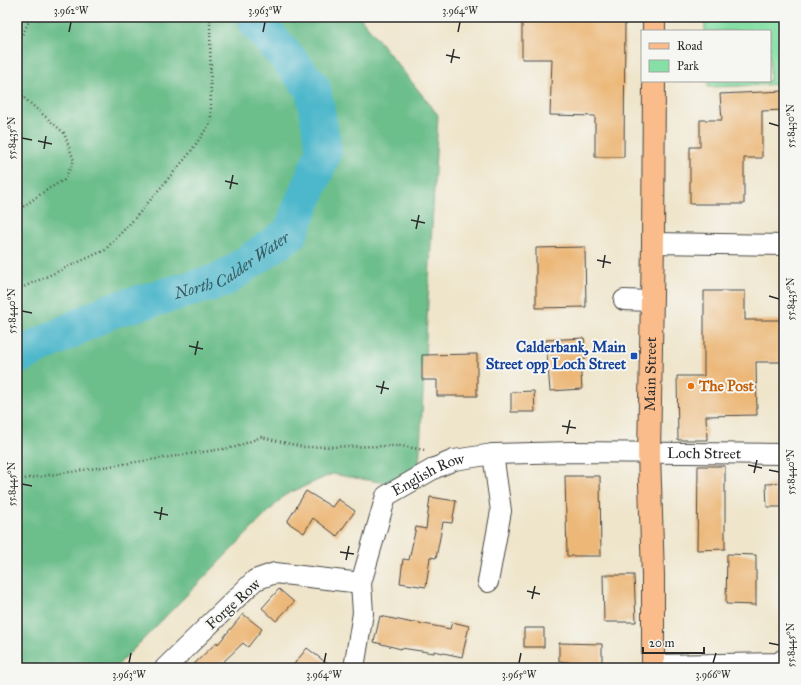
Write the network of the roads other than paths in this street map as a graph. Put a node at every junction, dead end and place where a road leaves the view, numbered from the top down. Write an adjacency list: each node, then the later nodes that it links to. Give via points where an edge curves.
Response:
1 (654, 17): 2 (main road)
2 (654, 30)
3 (654, 82): 4 (main road, Main Street)
4 (653, 243): 5 (street); 7 (main road, Main Street)
5 (784, 245)
6 (624, 300): 7 (street)
7 (651, 301): 8 (main road, Main Street)
8 (649, 453): 9 (street, English Row); 10 (street, Loch Street); 14 (main road, Main Street)
9 (493, 454): 11 (street, via 501,512); 12 (street, English Row, via 454,460 386,496)
10 (784, 454)
11 (488, 582)
12 (362, 583): 15 (street, Forge Row, via 275,573 255,580); 16 (street, English Row, via 362,613)
13 (784, 660): 14 (street, via 778,663)
14 (653, 666)
15 (165, 668)
16 (354, 668)

